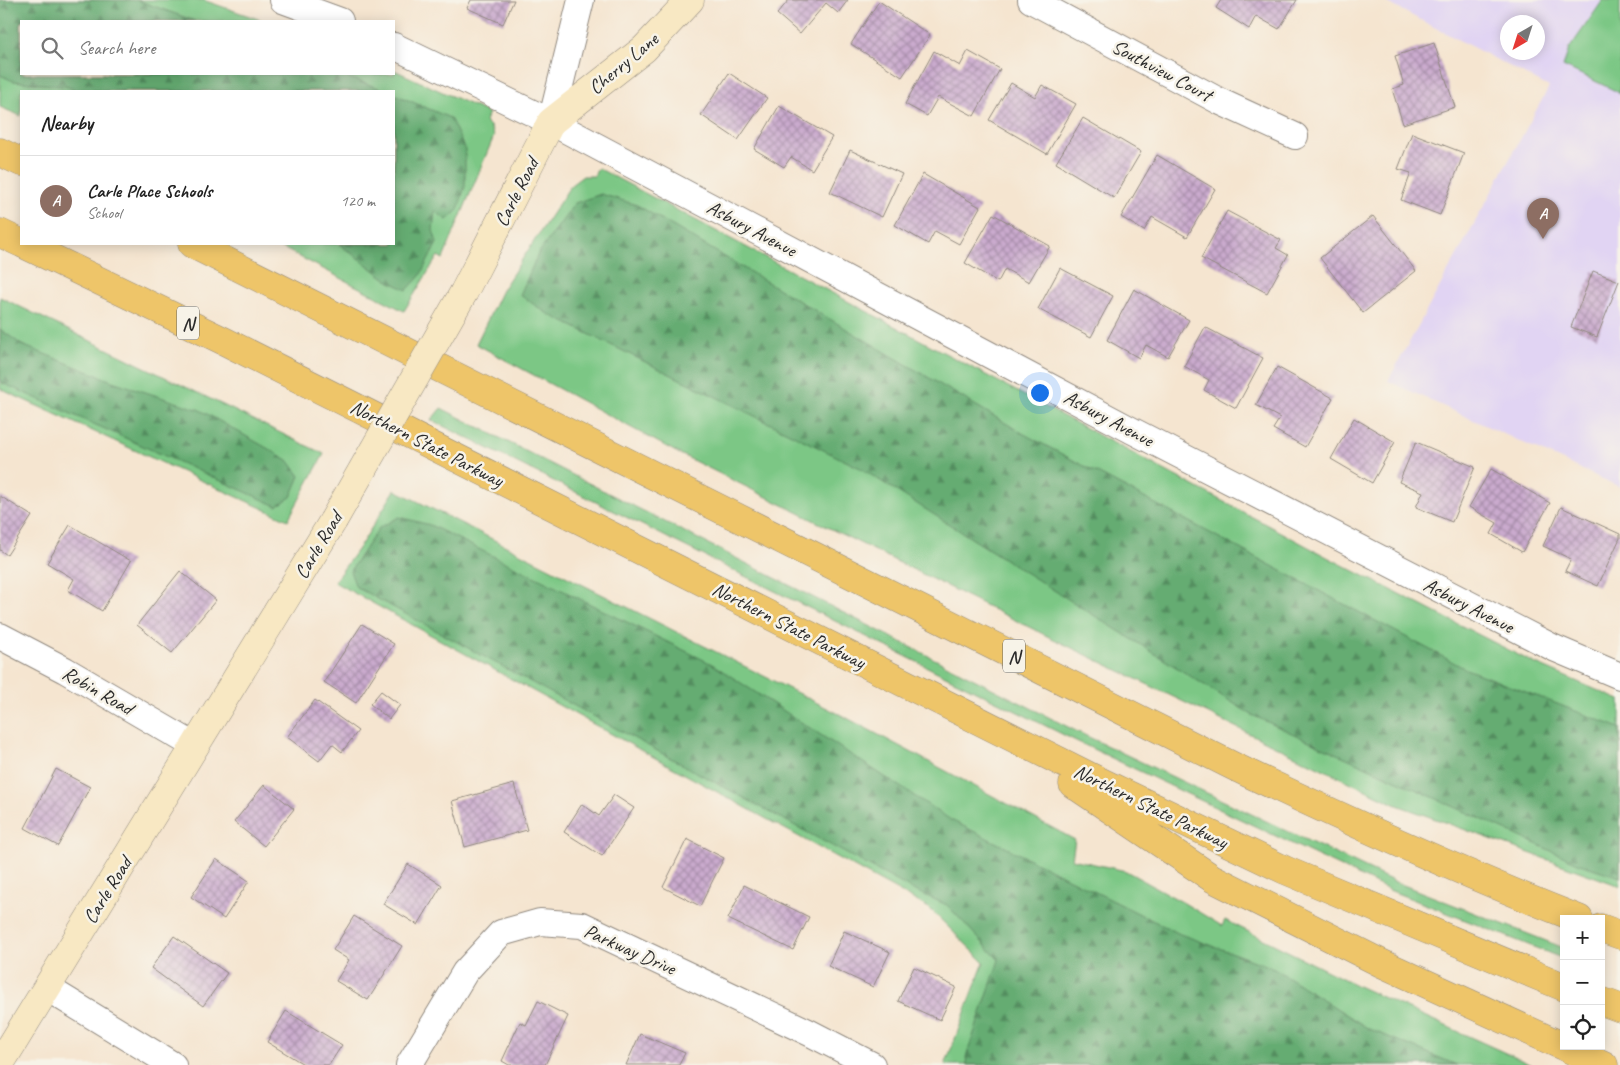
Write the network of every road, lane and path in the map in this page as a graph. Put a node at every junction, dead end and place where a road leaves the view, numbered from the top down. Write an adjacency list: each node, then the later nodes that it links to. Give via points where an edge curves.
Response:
1 (283, 0): 5 (street)
2 (581, 0): 7 (street, Carle Road)
3 (690, 0): 7 (street, Cherry Lane, via 644,49)
4 (1031, 0): 8 (street, Southview Court, via 1221,102)
5 (337, 20)
6 (395, 46): 7 (street, Asbury Avenue)
7 (551, 122): 16 (street, Asbury Avenue, via 1133,432 1554,648); 18 (street, Carle Road, bridge, via 464,292 333,520)
8 (1295, 136)
9 (0, 152): 10 (highway)
10 (20, 162)
11 (0, 234): 12 (highway, Northern State Parkway / N)
12 (20, 242)
13 (26, 245): 17 (highway, Northern State Parkway / N, via 216,337)
14 (194, 245): 19 (highway, N, via 1235,767 1430,857)
15 (0, 636): 18 (street, Robin Road, via 66,670)
16 (1620, 676)
17 (985, 724): 22 (highway, Northern State Parkway / N, via 1285,870); 30 (highway, via 1212,878 1397,971)
18 (195, 746): 23 (street, Carle Road)
19 (1569, 915)
20 (1605, 929): 21 (highway)
21 (1620, 935)
22 (1560, 985)
23 (47, 988): 26 (street, Carle Road); 28 (street)
24 (1605, 1002): 25 (highway)
25 (1620, 1008)
26 (0, 1064)
27 (866, 1064): 29 (street, Parkway Drive, via 810,1033 582,925 540,922 501,933 465,972)
28 (173, 1065)
29 (409, 1065)
30 (1604, 1065)

